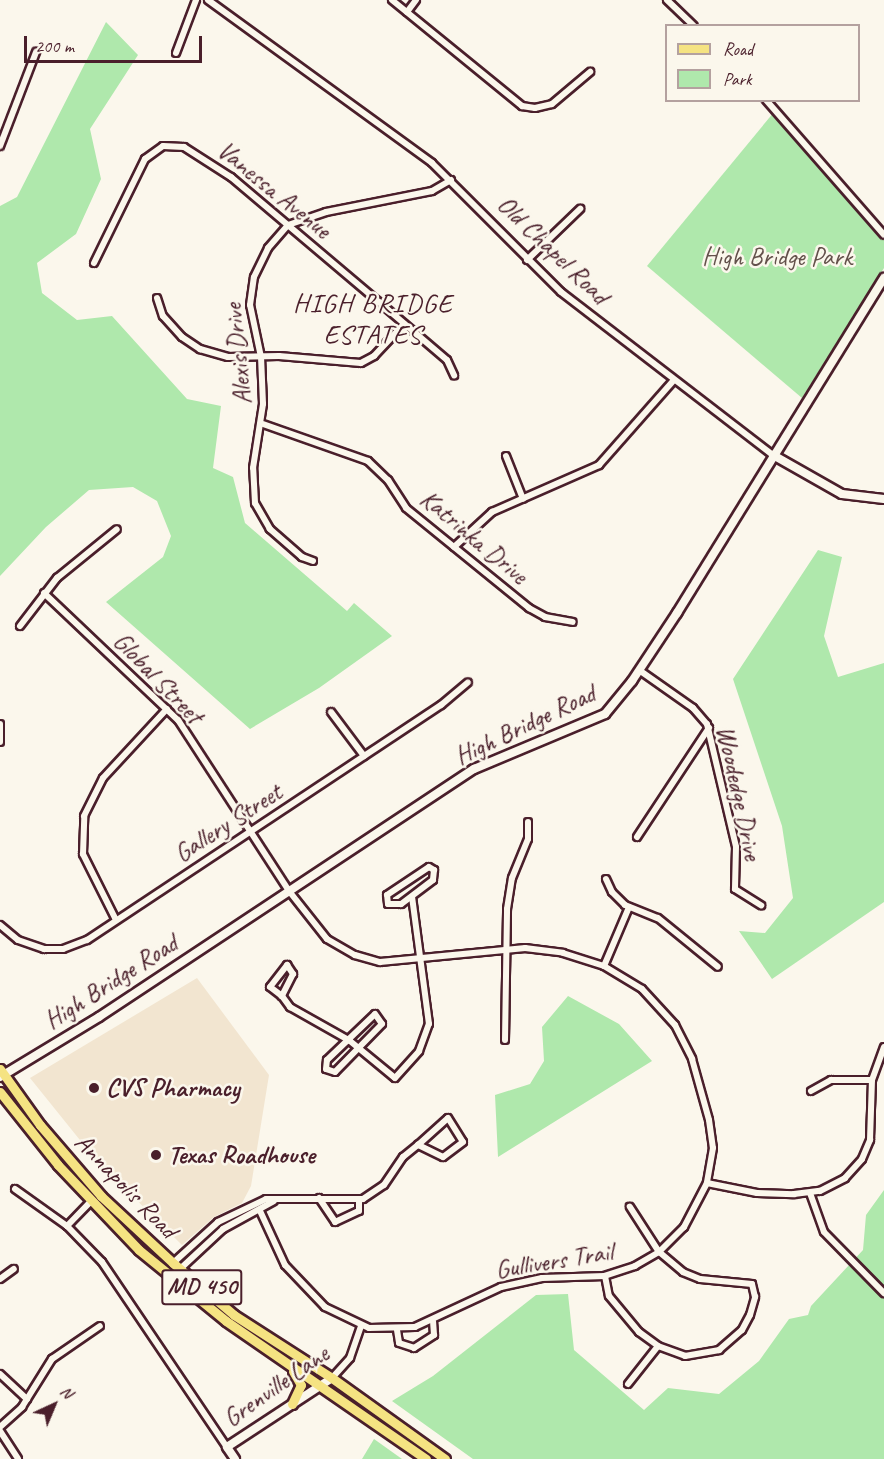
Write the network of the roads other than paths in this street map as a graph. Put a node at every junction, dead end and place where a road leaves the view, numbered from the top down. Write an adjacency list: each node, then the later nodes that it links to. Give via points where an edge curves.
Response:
1 (196, 0): 9 (street)
2 (208, 0): 13 (street, Old Chapel Road)
3 (392, 0): 6 (street)
4 (416, 0): 6 (street)
5 (667, 0): 7 (street)
6 (407, 12): 10 (street, via 525,107 552,104)
7 (692, 24)
8 (36, 52): 12 (street)
9 (176, 53)
10 (590, 72)
11 (768, 102): 16 (street)
12 (0, 146)
13 (451, 180): 15 (street, via 432,191 326,212); 17 (street, Old Chapel Road)
14 (580, 209): 17 (street)
15 (288, 225): 18 (street, Vanessa Avenue, via 193,150 163,146 140,165); 21 (street, Vanessa Avenue); 22 (street, Alexis Drive, via 268,248 252,283 250,312)
16 (884, 235)
17 (527, 260): 24 (street, Old Chapel Road, via 579,308)
18 (94, 263)
19 (884, 278): 26 (street, High Bridge Road)
20 (157, 298): 22 (street, via 163,316 193,345 221,356)
21 (404, 324): 22 (street, via 362,363); 23 (street, Vanessa Avenue, via 447,360)
22 (261, 357): 25 (street, Alexis Drive)
23 (454, 375)
24 (674, 380): 26 (street, Old Chapel Road); 28 (street, via 599,465)
25 (263, 424): 31 (street, Katrinka Drive, via 368,461 388,480 406,508); 32 (street, Alexis Drive, via 253,468 257,509 282,541)
26 (772, 455): 29 (street, Old Chapel Road, via 842,494); 36 (street, High Bridge Road, via 727,534)
27 (506, 456): 28 (street)
28 (523, 499): 31 (street, via 489,514)
29 (884, 500)
30 (117, 529): 33 (street)
31 (454, 547): 34 (street, Katrinka Drive, via 534,612)
32 (313, 561)
33 (44, 593): 35 (street); 38 (street, Global Street)
34 (573, 622)
35 (20, 626)
36 (639, 670): 41 (street, Woodedge Drive, via 698,713); 48 (street, High Bridge Road, via 599,718 474,769)
37 (468, 682): 43 (street, Gallery Street, via 456,695)
38 (167, 709): 45 (street, Global Street, via 182,725); 52 (street, via 98,785 84,816 83,854)
39 (331, 712): 43 (street)
40 (0, 724): 42 (street)
41 (709, 728): 46 (street); 50 (street, Woodedge Drive, via 736,847 735,889)
42 (0, 742)
43 (364, 756): 45 (street, Gallery Street)
44 (528, 822): 54 (street, via 528,839 509,892)
45 (251, 831): 48 (street, Global Street); 52 (street, Gallery Street)
46 (637, 837)
47 (606, 879): 51 (street, via 612,892)
48 (289, 891): 55 (street, Gullivers Trail, via 323,935 348,952 380,962); 63 (street, High Bridge Road)
49 (412, 897): 49 (street, via 396,906 386,900 432,867 435,877); 55 (street)
50 (761, 905)
51 (628, 907): 56 (street); 57 (street, via 658,918)
52 (116, 920): 53 (street, Gallery Street, via 87,940 57,949 23,943)
53 (0, 925)
54 (505, 948): 55 (street, Gullivers Trail); 56 (street, Gullivers Trail, via 563,953); 60 (street)
55 (422, 960): 62 (street, via 429,1016 419,1051 394,1079)
56 (604, 966): 68 (street, Gullivers Trail, via 650,995 683,1039 711,1128)
57 (718, 967)
58 (282, 996): 58 (street, via 293,974 287,965 270,987); 59 (street, via 290,1007)
59 (347, 1040): 62 (street); 62 (street, via 327,1060 326,1069 335,1072); 62 (street, via 372,1015 377,1015 382,1024)
60 (504, 1040)
61 (884, 1047): 64 (street)
62 (359, 1048)
63 (1, 1074): 79 (main road, Annapolis Road / MD 450, via 101,1196)
64 (872, 1080): 65 (street, via 831,1080); 70 (street, via 872,1132 862,1159 838,1183)
65 (811, 1091)
66 (0, 1092): 74 (main road, Annapolis Road / MD 450)
67 (418, 1145): 67 (street, via 443,1156 465,1140 448,1118); 73 (street, via 378,1190)
68 (707, 1183): 70 (street, via 757,1193); 78 (street, Gullivers Trail, via 684,1227)
69 (15, 1189): 77 (street)
70 (810, 1193): 83 (street, via 824,1232)
71 (319, 1198): 72 (street); 73 (street); 73 (street, via 335,1222 359,1211)
72 (274, 1200): 76 (street); 79 (street, via 266,1199 232,1212 212,1225)
73 (359, 1200)
74 (91, 1201): 77 (street); 89 (main road, Annapolis Road / MD 450, via 170,1276)
75 (630, 1207): 78 (street)
76 (260, 1211): 79 (street, via 223,1229); 86 (street, Gullivers Trail, via 292,1275 325,1307)
77 (67, 1226): 97 (street, via 102,1262)
78 (659, 1252): 81 (street, Gullivers Trail); 88 (street, via 691,1276 749,1282 754,1286 755,1297 745,1325 719,1350 691,1356)
79 (176, 1266): 91 (main road, Annapolis Road / MD 450, via 234,1315)
80 (14, 1269): 82 (street)
81 (605, 1276): 84 (street, Gullivers Trail, via 514,1283 483,1294); 88 (street, via 615,1304 639,1332)
82 (0, 1279)
83 (884, 1293)
84 (433, 1322): 87 (street, Gullivers Trail); 87 (street, via 434,1335 414,1348 399,1343)
85 (100, 1326): 94 (street, via 52,1359)
86 (360, 1326): 87 (street, Gullivers Trail); 91 (street, Grenville Lane, via 350,1358)
87 (397, 1330)
88 (658, 1346): 92 (street)
89 (285, 1363): 93 (main road, Annapolis Road / MD 450); 95 (main road, via 301,1385)
90 (0, 1374): 94 (street)
91 (332, 1378): 93 (street, Grenville Lane); 101 (main road, Annapolis Road / MD 450)
92 (628, 1384)
93 (320, 1386): 95 (street, Grenville Lane); 100 (main road, Annapolis Road / MD 450)
94 (27, 1399): 96 (street)
95 (292, 1404): 97 (street, Grenville Lane)
96 (0, 1429): 98 (street)
97 (227, 1447): 99 (street)
98 (18, 1459)
99 (235, 1459)
100 (426, 1459)
101 (445, 1459)

